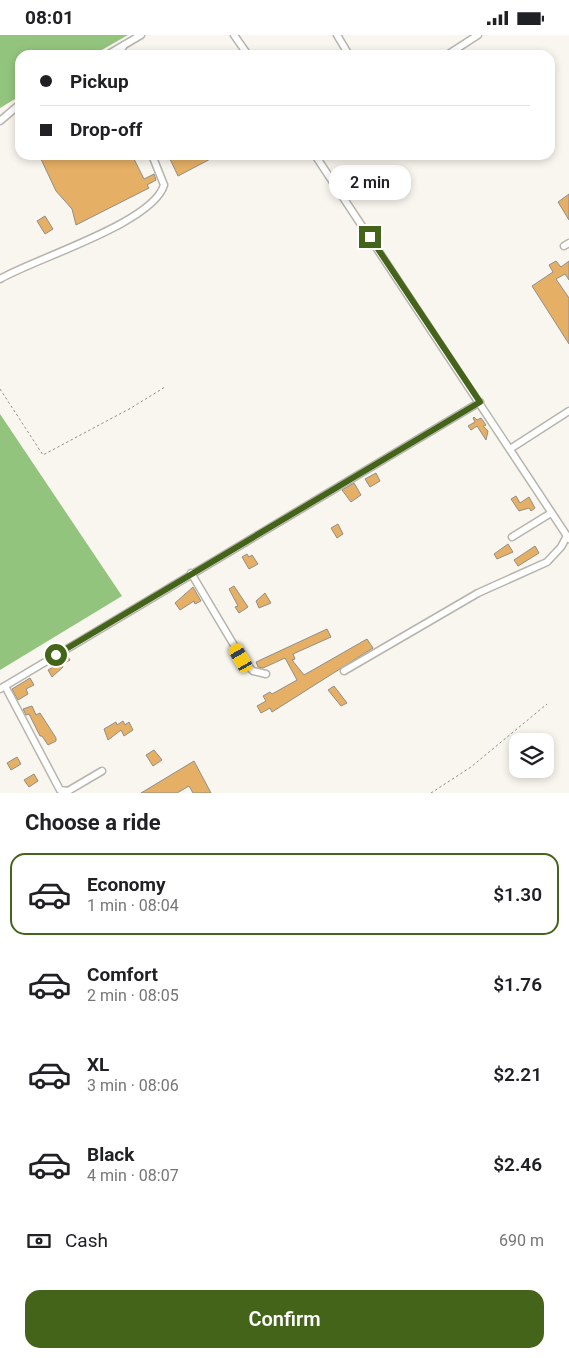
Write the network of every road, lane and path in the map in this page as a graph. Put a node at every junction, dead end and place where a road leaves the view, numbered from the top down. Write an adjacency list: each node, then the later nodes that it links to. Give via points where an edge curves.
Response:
1 (141, 35): 5 (street)
2 (234, 35): 8 (street)
3 (337, 35): 9 (street)
4 (478, 35): 10 (street)
5 (125, 44): 6 (street); 7 (street)
6 (115, 50)
7 (121, 50)
8 (244, 50)
9 (346, 50)
10 (454, 50)
11 (15, 108): 12 (street)
12 (0, 121)
13 (154, 160): 15 (street, via 164,185 158,198 100,235)
14 (318, 160): 18 (street)
15 (0, 279)
16 (165, 387): 17 (path, via 43,455)
17 (0, 389)
18 (480, 402): 20 (street); 24 (street)
19 (569, 411): 20 (street)
20 (510, 449): 21 (street)
21 (551, 513): 22 (street); 23 (street)
22 (512, 537)
23 (568, 538): 25 (street, via 547,562 478,593)
24 (191, 573): 26 (street, via 244,662 253,671); 27 (street)
25 (344, 671)
26 (266, 674)
27 (2, 687): 29 (street, via 60,790 68,791)
28 (547, 704): 30 (path, via 471,767)
29 (102, 771)
30 (431, 793)

